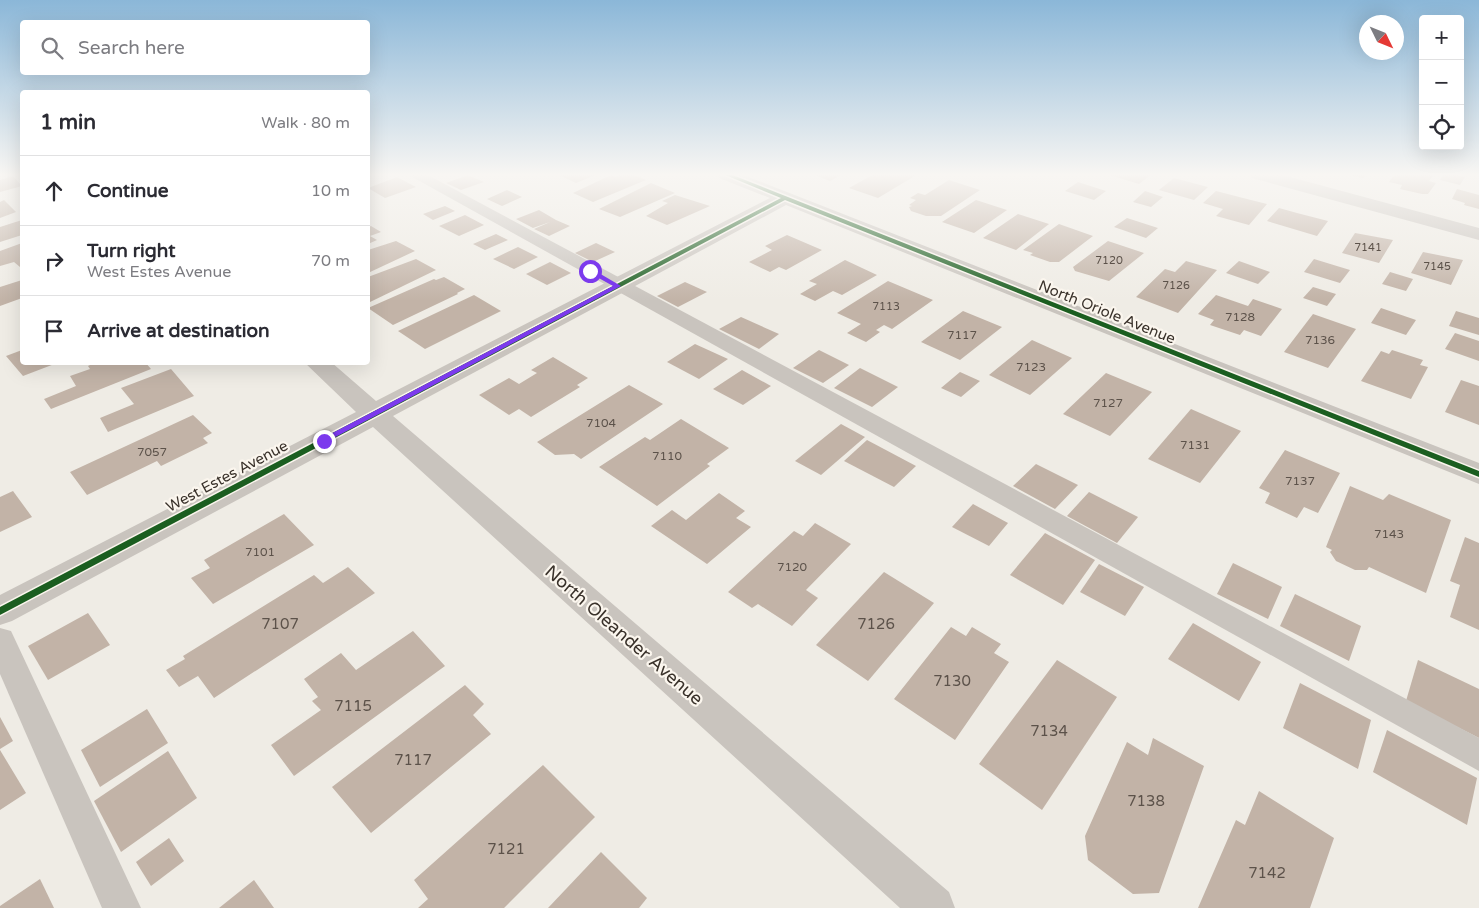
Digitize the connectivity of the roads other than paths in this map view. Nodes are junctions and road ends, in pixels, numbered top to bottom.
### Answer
1 (491, 216) edge
2 (750, 216) edge
3 (831, 216) edge
4 (1414, 216) edge
5 (1479, 234) edge
6 (618, 286) junction
7 (319, 365) edge
8 (375, 414) junction
9 (1479, 474) edge
10 (0, 611) edge
11 (0, 640) edge
12 (1479, 755) edge
13 (122, 908) edge
14 (933, 908) edge

1 - 6 lane
2 - 6 street, West Estes Avenue
3 - 9 street, North Oriole Avenue
4 - 5 street
6 - 8 street, West Estes Avenue
6 - 12 lane
7 - 8 street, North Oleander Avenue
8 - 10 street, West Estes Avenue
8 - 14 street, North Oleander Avenue
11 - 13 lane

